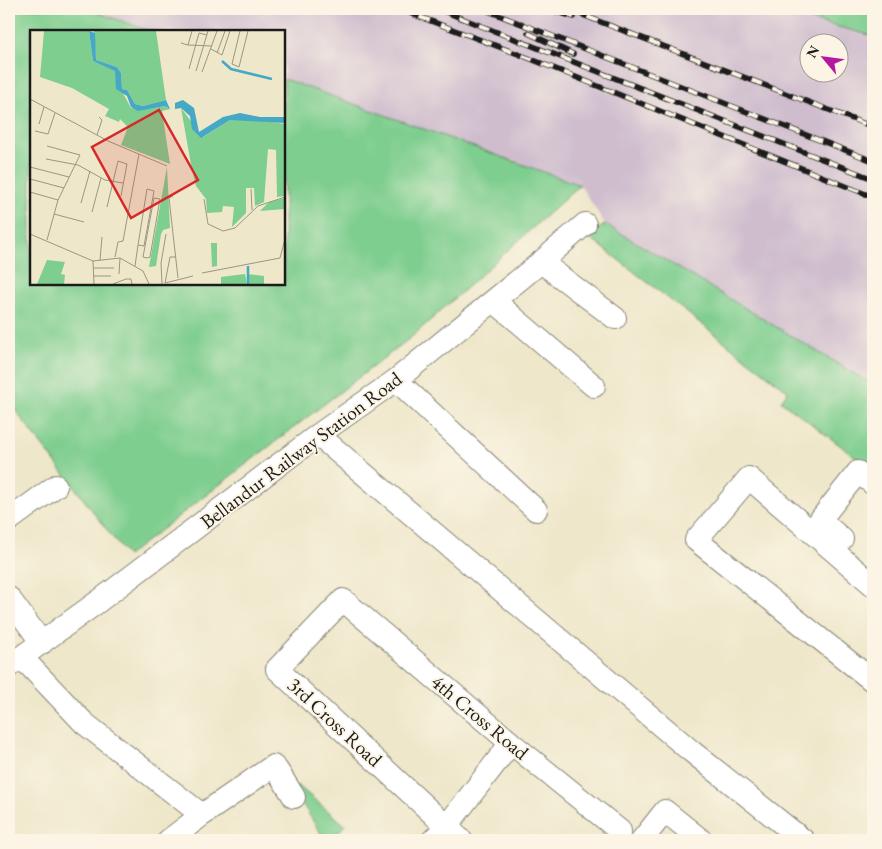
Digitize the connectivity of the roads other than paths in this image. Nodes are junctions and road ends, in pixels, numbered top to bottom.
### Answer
1 (585, 224) dead end
2 (541, 262) junction
3 (494, 301) junction
4 (615, 318) dead end
5 (396, 380) junction
6 (594, 386) dead end
7 (318, 435) junction
8 (873, 484) edge
9 (56, 486) dead end
10 (536, 510) dead end
11 (9, 520) edge
12 (873, 565) edge
13 (873, 585) edge
14 (9, 598) edge
15 (342, 600) joint
16 (42, 643) junction
17 (14, 662) edge
18 (873, 681) edge
19 (511, 743) junction
20 (294, 797) dead end
21 (202, 815) junction
22 (620, 831) dead end
23 (447, 836) edge
24 (169, 840) edge
25 (642, 840) edge
26 (701, 840) edge
27 (803, 840) edge

1 - 2 street, Bellandur Railway Station Road
2 - 3 street, Bellandur Railway Station Road
2 - 4 street
3 - 5 street, Bellandur Railway Station Road
3 - 6 street
5 - 7 street, Bellandur Railway Station Road
5 - 10 street
7 - 16 street, Bellandur Railway Station Road
7 - 27 street
8 - 12 street
9 - 11 street
13 - 18 street
14 - 16 street
15 - 19 street, 4th Cross Road
15 - 23 street, 3rd Cross Road
16 - 17 street, Bellandur Railway Station Road
17 - 21 street
19 - 22 street, 4th Cross Road
19 - 23 street
20 - 21 street
21 - 24 street
25 - 26 street

